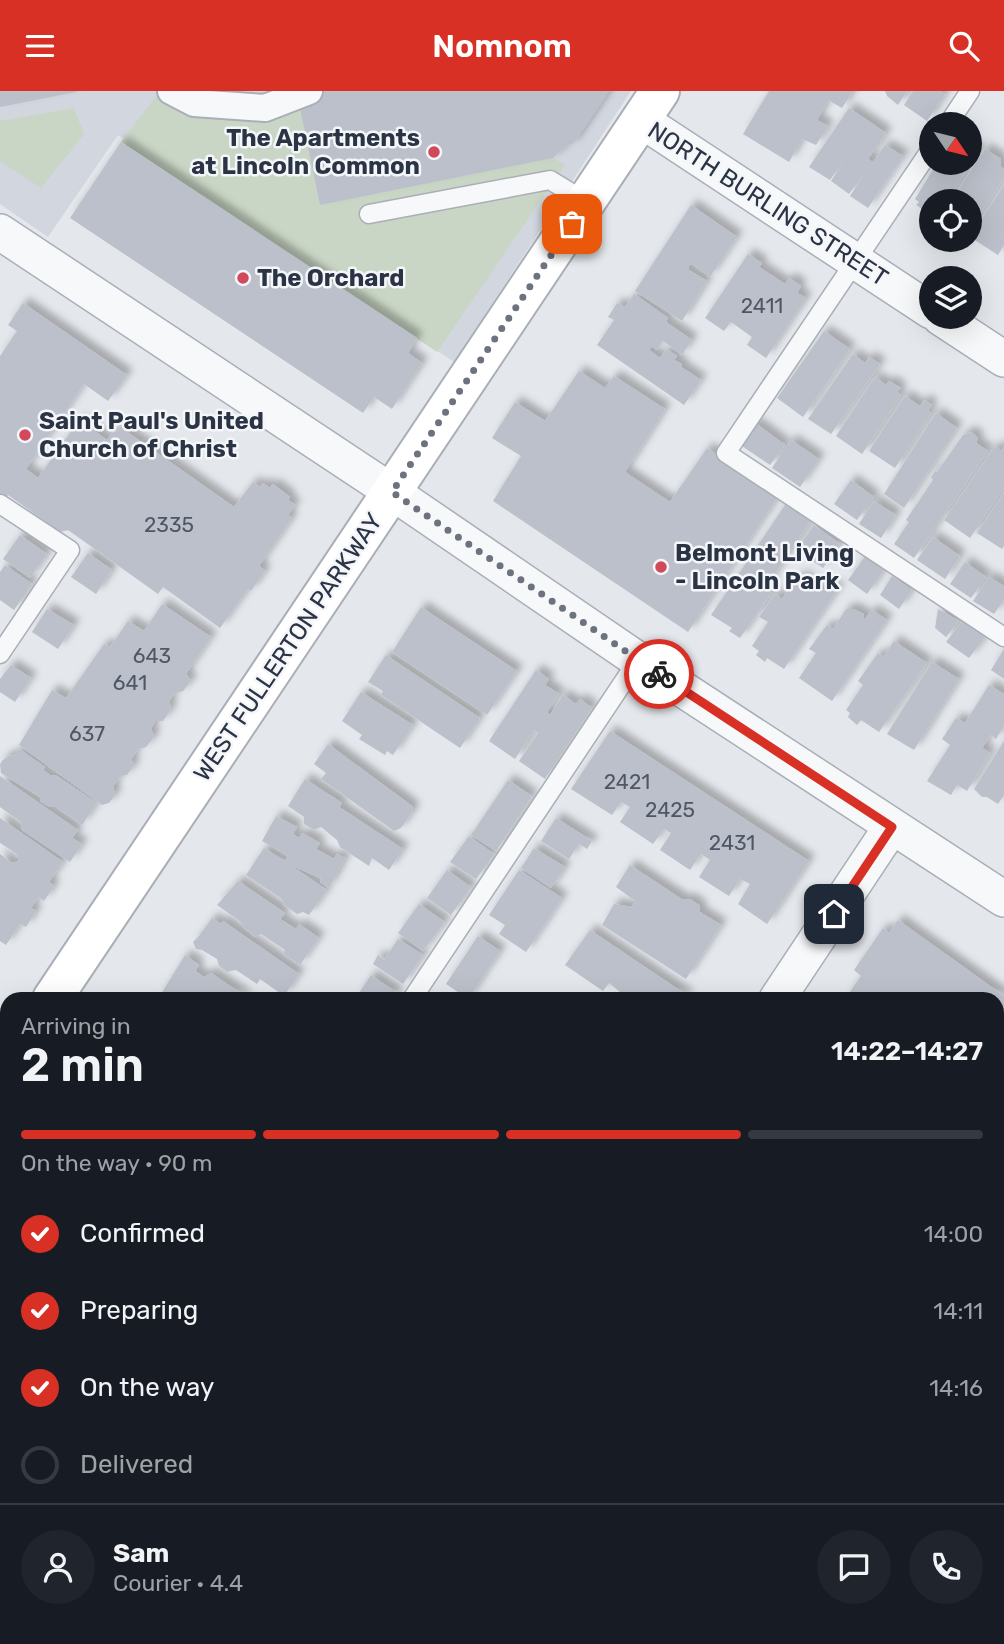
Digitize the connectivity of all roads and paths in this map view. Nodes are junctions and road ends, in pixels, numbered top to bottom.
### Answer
1 (172, 91) edge
2 (309, 91) edge
3 (970, 91) edge
4 (651, 105) edge
5 (955, 112) edge
6 (919, 167) edge
7 (586, 202) junction
8 (369, 213) dead end
9 (4, 245) edge
10 (855, 261) junction
11 (919, 303) edge
12 (958, 329) edge
13 (1004, 359) edge
14 (392, 492) junction
15 (0, 504) edge
16 (1004, 637) edge
17 (0, 654) edge
18 (638, 660) junction
19 (892, 827) junction
20 (1004, 899) edge
21 (57, 992) edge
22 (417, 992) edge
23 (782, 992) edge

1 - 2 street
3 - 5 lane
4 - 7 main road, WEST FULLERTON PARKWAY
4 - 10 street, NORTH BURLING STREET
6 - 10 lane
7 - 8 lane
7 - 14 main road, WEST FULLERTON PARKWAY
9 - 14 street
10 - 11 street, NORTH BURLING STREET
10 - 16 lane
12 - 13 street
14 - 18 street
14 - 21 main road, WEST FULLERTON PARKWAY
15 - 17 lane
18 - 19 street
18 - 22 lane
19 - 20 street
19 - 23 street

